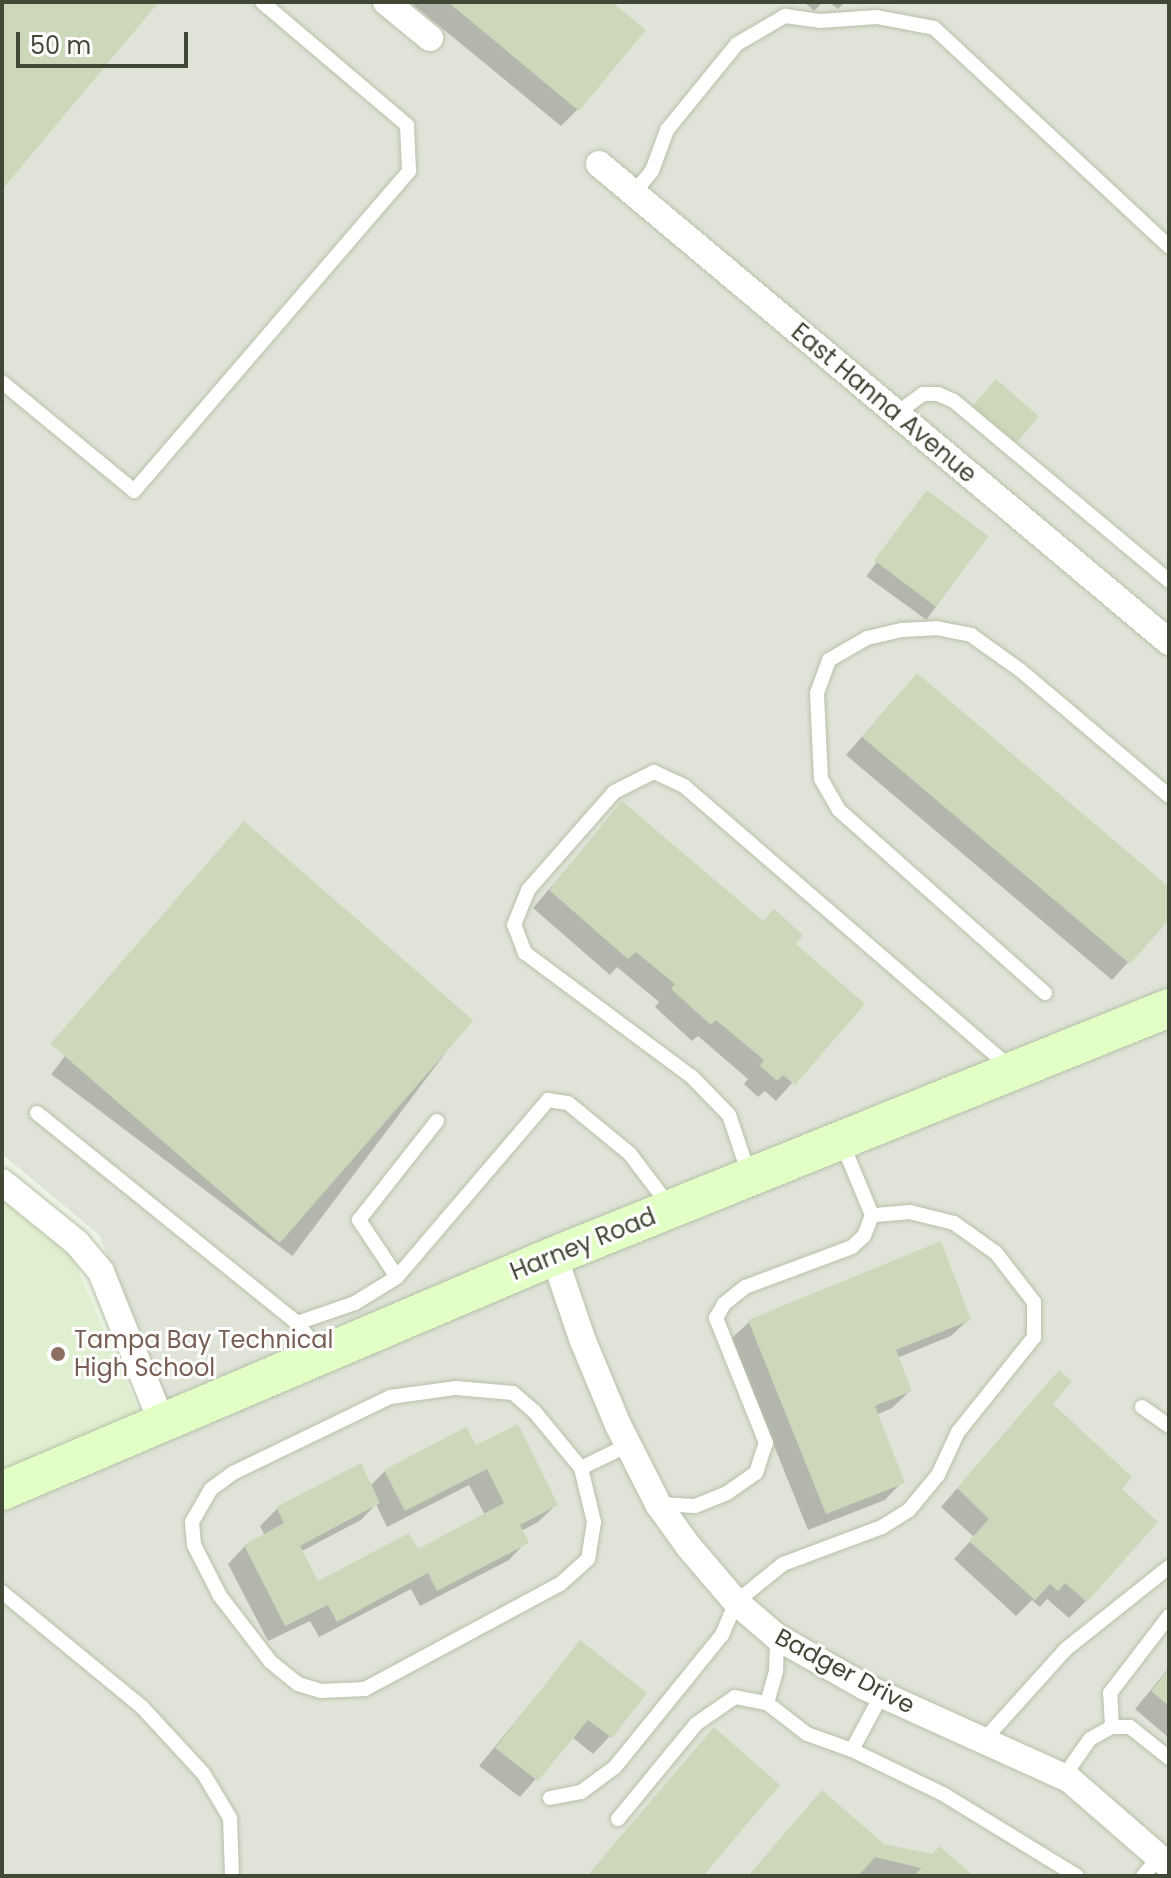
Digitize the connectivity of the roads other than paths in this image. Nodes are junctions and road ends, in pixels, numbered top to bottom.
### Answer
1 (262, 2) edge
2 (386, 2) edge
3 (430, 38) dead end
4 (599, 164) dead end
5 (634, 193) junction
6 (1169, 246) edge
7 (2, 382) edge
8 (897, 413) junction
9 (1169, 581) edge
10 (1169, 642) edge
11 (1169, 796) edge
12 (1045, 993) dead end
13 (1169, 1010) edge
14 (1014, 1070) junction
15 (37, 1113) dead end
16 (437, 1121) dead end
17 (841, 1140) junction
18 (750, 1177) junction
19 (2, 1182) edge
20 (671, 1208) junction
21 (872, 1215) junction
22 (554, 1256) junction
23 (397, 1277) junction
24 (297, 1323) junction
25 (322, 1354) junction
26 (1142, 1407) dead end
27 (162, 1423) junction
28 (1169, 1426) edge
29 (628, 1445) junction
30 (581, 1468) junction
31 (4, 1484) edge
32 (658, 1504) junction
33 (1169, 1567) edge
34 (2, 1592) edge
35 (736, 1602) junction
36 (1169, 1616) edge
37 (777, 1637) junction
38 (882, 1694) junction
39 (767, 1703) junction
40 (1112, 1727) junction
41 (984, 1740) junction
42 (852, 1750) junction
43 (1169, 1758) edge
44 (1064, 1776) junction
45 (550, 1798) dead end
46 (618, 1819) dead end
47 (1157, 1866) edge
48 (232, 1876) edge
49 (1077, 1876) edge

1 - 7 lane
2 - 3 street
4 - 5 street, East Hanna Avenue
5 - 6 lane
5 - 8 street, East Hanna Avenue
8 - 9 lane
8 - 10 street, East Hanna Avenue
11 - 12 lane
13 - 14 street, Harney Road
14 - 17 street, Harney Road
14 - 18 lane
15 - 24 lane
16 - 23 lane
17 - 18 street, Harney Road
17 - 21 lane
18 - 20 street, Harney Road
19 - 27 street
20 - 22 street, Harney Road
20 - 23 lane
21 - 32 lane
21 - 35 lane
22 - 25 street, Harney Road
22 - 29 street, Badger Drive
23 - 24 lane
24 - 25 lane
25 - 27 street, Harney Road
26 - 28 lane
27 - 31 street, Harney Road
29 - 30 lane
29 - 32 street, Badger Drive
30 - 30 lane
32 - 35 street, Badger Drive
33 - 41 lane
34 - 48 lane
35 - 37 street, Badger Drive
35 - 45 lane
36 - 40 lane
37 - 38 street, Badger Drive
37 - 39 lane
38 - 41 street, Badger Drive
38 - 42 lane
39 - 42 lane
39 - 46 lane
40 - 43 lane
40 - 44 lane
41 - 44 street, Badger Drive
42 - 49 lane
44 - 47 street, Badger Drive

